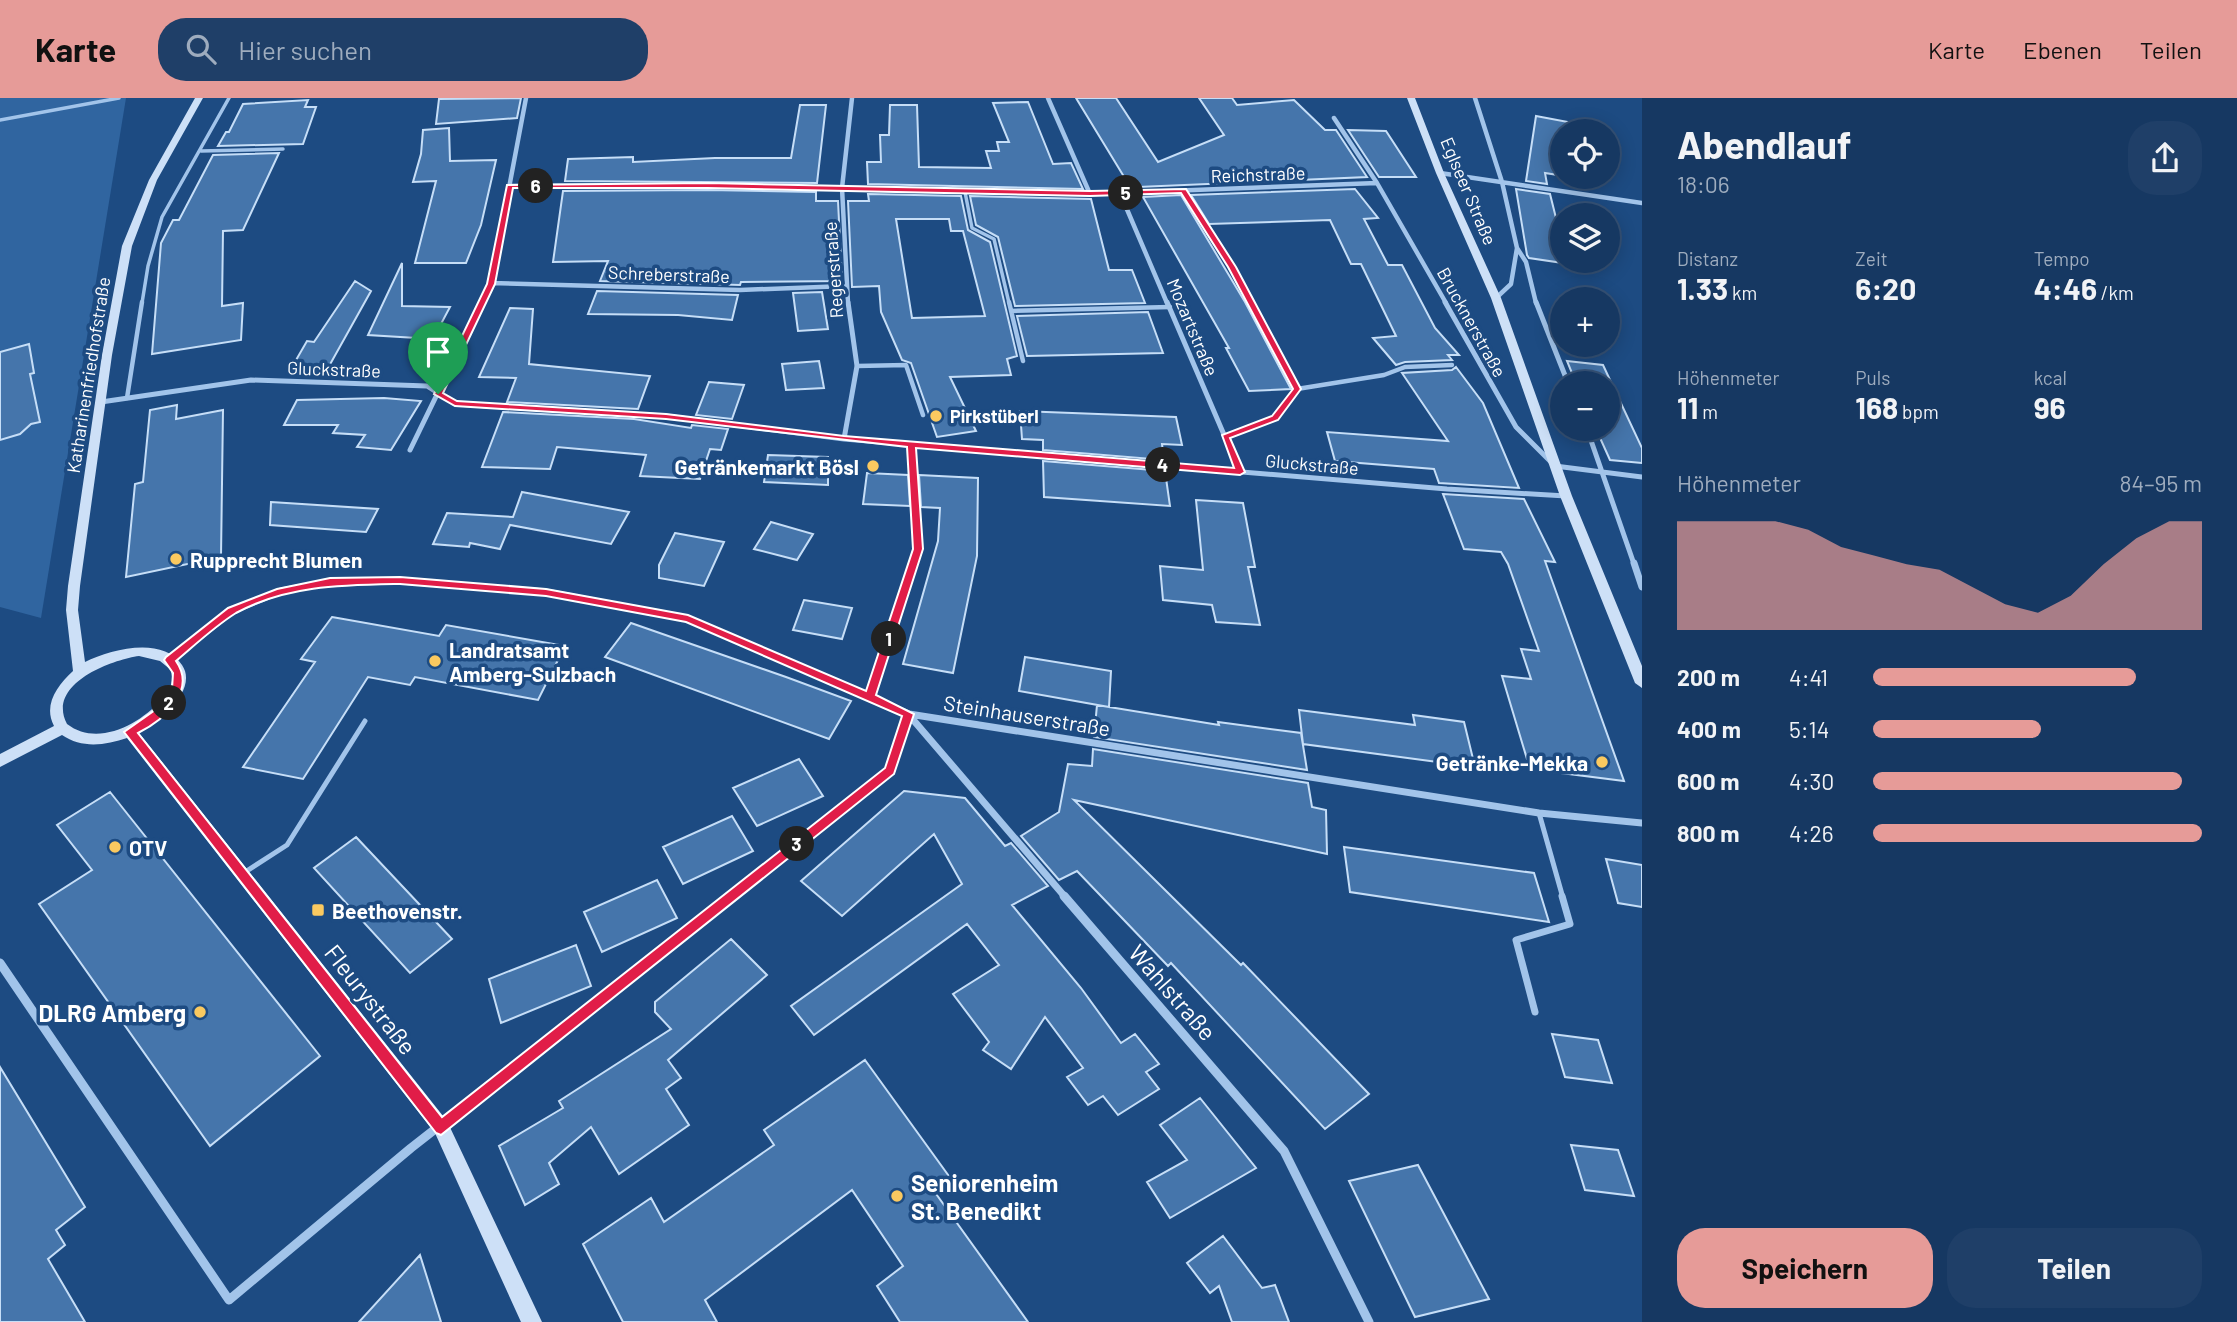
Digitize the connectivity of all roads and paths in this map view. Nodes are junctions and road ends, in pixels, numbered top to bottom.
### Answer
1 (119, 98) edge
2 (199, 98) edge
3 (229, 98) edge
4 (526, 98) edge
5 (852, 98) edge
6 (1048, 98) edge
7 (1411, 98) edge
8 (1475, 98) edge
9 (1335, 118) dead end
10 (0, 120) edge
11 (284, 149) dead end
12 (201, 151) junction
13 (1440, 173) junction
14 (1502, 182) junction
15 (1377, 183) junction
16 (510, 186) junction
17 (842, 188) junction
18 (1184, 191) junction
19 (965, 192) junction
20 (1120, 193) junction
21 (1090, 194) junction
22 (1642, 203) edge
23 (1517, 248) junction
24 (491, 284) junction
25 (846, 286) junction
26 (1496, 298) junction
27 (1170, 307) junction
28 (1011, 311) junction
29 (1023, 361) dead end
30 (1452, 365) dead end
31 (857, 366) junction
32 (1563, 371) edge
33 (1297, 389) junction
34 (438, 394) junction
35 (127, 398) junction
36 (101, 402) junction
37 (923, 415) dead end
38 (1225, 437) junction
39 (844, 439) junction
40 (1591, 441) edge
41 (912, 444) junction
42 (410, 450) dead end
43 (1555, 466) junction
44 (1240, 472) junction
45 (1603, 472) junction
46 (1642, 477) edge
47 (1566, 496) junction
48 (1642, 587) edge
49 (170, 660) junction
50 (80, 673) junction
51 (1642, 683) edge
52 (870, 697) junction
53 (909, 714) junction
54 (365, 721) dead end
55 (62, 729) junction
56 (130, 732) junction
57 (0, 761) edge
58 (1539, 813) junction
59 (1642, 823) edge
60 (241, 875) junction
61 (0, 964) edge
62 (1535, 1013) dead end
63 (441, 1127) junction
64 (532, 1322) edge
65 (1368, 1322) edge

1 - 10 lane
2 - 36 street, Katharinenfriedhofstraße
3 - 12 lane
4 - 16 street
5 - 17 street, Regerstraße
6 - 21 street
7 - 13 street, Eglseer Straße
8 - 14 street, Eglseer Straße
9 - 15 street, Brucknerstraße
11 - 12 lane
12 - 35 lane
13 - 14 street
13 - 26 street, Eglseer Straße
14 - 22 street
14 - 23 street, Eglseer Straße
15 - 18 street, Reichstraße
15 - 43 street, Brucknerstraße
16 - 17 street, Reichstraße
16 - 24 street
17 - 19 street, Reichstraße
17 - 25 street, Regerstraße
18 - 20 street, Reichstraße
18 - 33 lane
19 - 21 street, Reichstraße
19 - 28 lane
20 - 21 street, Reichstraße
20 - 27 street, Mozartstraße
23 - 26 street, Eglseer Straße
23 - 32 street, Eglseer Straße
24 - 25 street, Schreberstraße
24 - 34 street
25 - 31 street, Regerstraße
26 - 43 street, Eglseer Straße
27 - 28 lane
27 - 38 street, Mozartstraße
28 - 29 lane
30 - 33 lane
31 - 37 lane
31 - 39 street, Regerstraße
33 - 38 lane
34 - 35 street, Gluckstraße
34 - 39 street, Gluckstraße
34 - 42 street
35 - 36 street, Gluckstraße
36 - 50 street, Katharinenfriedhofstraße
38 - 44 street, Mozartstraße
39 - 41 street, Gluckstraße
40 - 45 street
41 - 44 street, Gluckstraße
41 - 52 street
43 - 45 street
43 - 47 street, Eglseer Straße
44 - 47 street, Gluckstraße
45 - 46 street
45 - 48 street
47 - 51 street, Eglseer Straße
49 - 50 street
49 - 52 street
49 - 56 street
50 - 55 street
52 - 53 street
53 - 58 street, Steinhauserstraße
53 - 63 street
53 - 65 street, Wahlstraße
54 - 60 lane
55 - 56 street
55 - 57 street
56 - 60 street, Fleurystraße
58 - 59 street, Steinhauserstraße
58 - 62 lane
60 - 63 street, Fleurystraße
61 - 63 street
63 - 64 street, Fleurystraße

